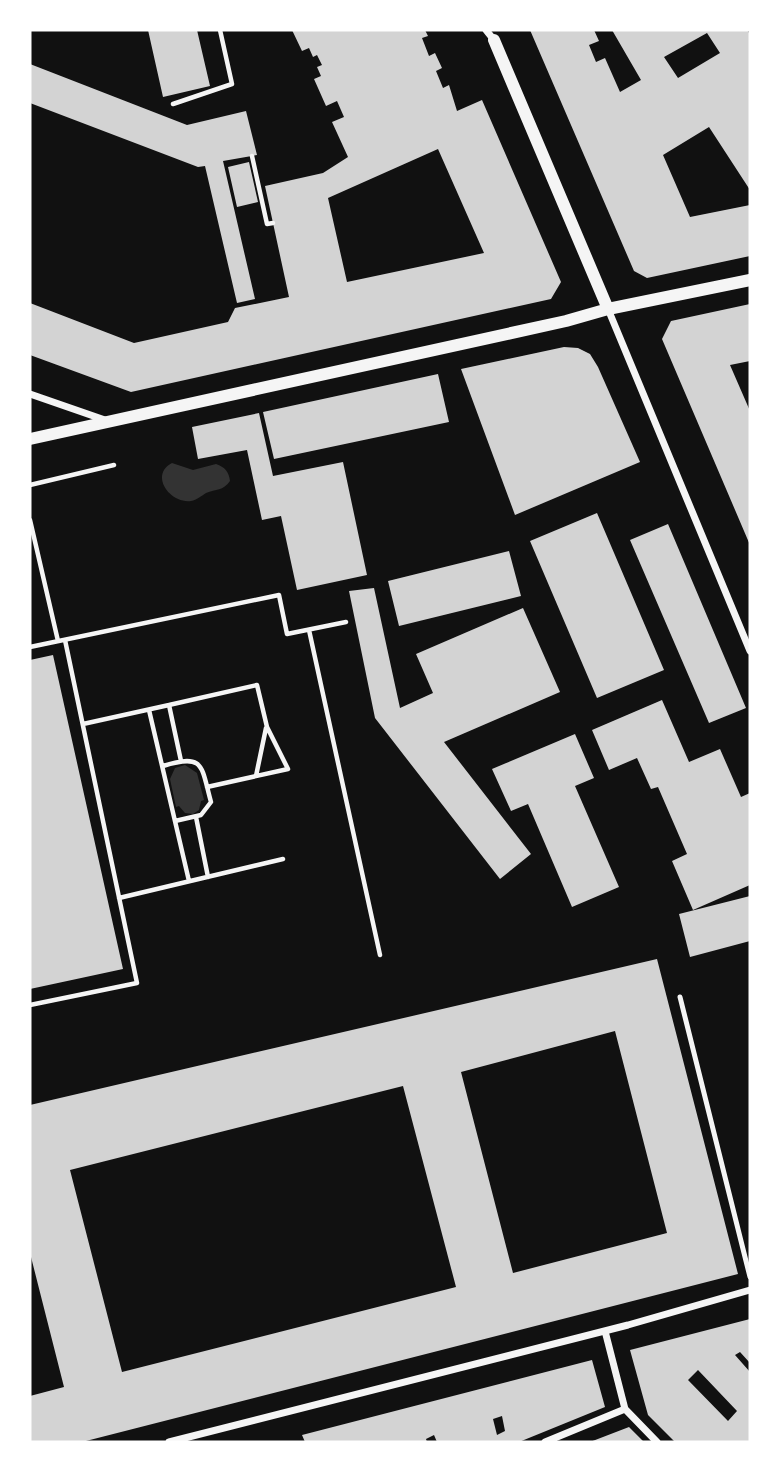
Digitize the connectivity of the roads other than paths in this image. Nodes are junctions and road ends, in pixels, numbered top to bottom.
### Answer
1 (491, 33) edge
2 (750, 280) edge
3 (608, 309) junction
4 (30, 394) edge
5 (109, 421) junction
6 (30, 439) edge
7 (750, 650) edge
8 (680, 997) dead end
9 (750, 1277) edge
10 (750, 1290) edge
11 (605, 1331) junction
12 (625, 1409) junction
13 (169, 1442) edge
14 (545, 1442) edge
15 (657, 1442) edge

1 - 3 street
2 - 3 street
3 - 5 street
3 - 7 street
4 - 5 street
5 - 6 street
8 - 9 lane
10 - 11 street
11 - 12 street
11 - 13 street
12 - 14 street
12 - 15 street

